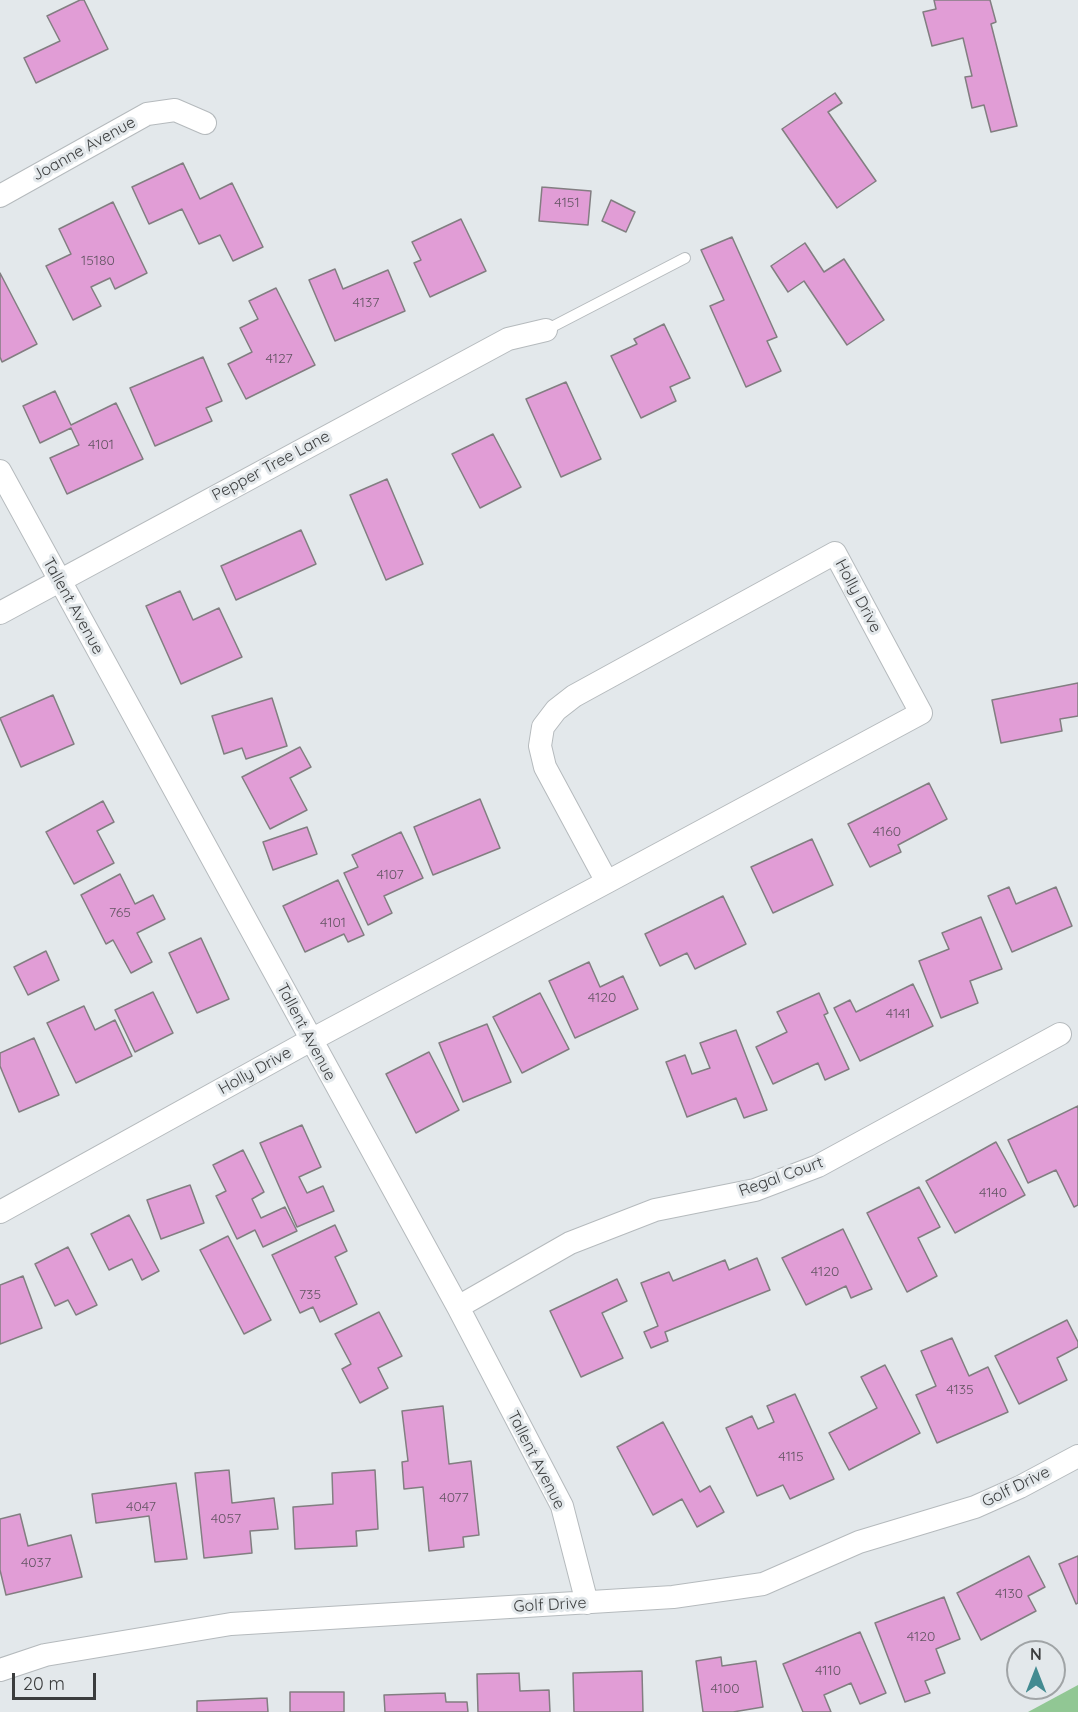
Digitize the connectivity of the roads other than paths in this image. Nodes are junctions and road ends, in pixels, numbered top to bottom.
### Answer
1 (205, 123) dead end
2 (0, 196) edge
3 (685, 258) dead end
4 (546, 330) joint
5 (0, 471) edge
6 (59, 580) junction
7 (0, 613) edge
8 (607, 882) junction
9 (1060, 1034) dead end
10 (311, 1040) junction
11 (0, 1212) edge
12 (458, 1306) junction
13 (1078, 1456) edge
14 (587, 1603) junction
15 (0, 1670) edge

1 - 2 street, Joanne Avenue
3 - 4 lane
4 - 6 street, Pepper Tree Lane
5 - 6 street, Tallent Avenue
6 - 7 street, Pepper Tree Lane
6 - 10 street, Tallent Avenue
8 - 8 street, Holly Drive
8 - 10 street, Holly Drive
9 - 12 street, Regal Court
10 - 11 street, Holly Drive
10 - 12 street, Tallent Avenue
12 - 14 street, Tallent Avenue
13 - 14 street, Golf Drive
14 - 15 street, Golf Drive

